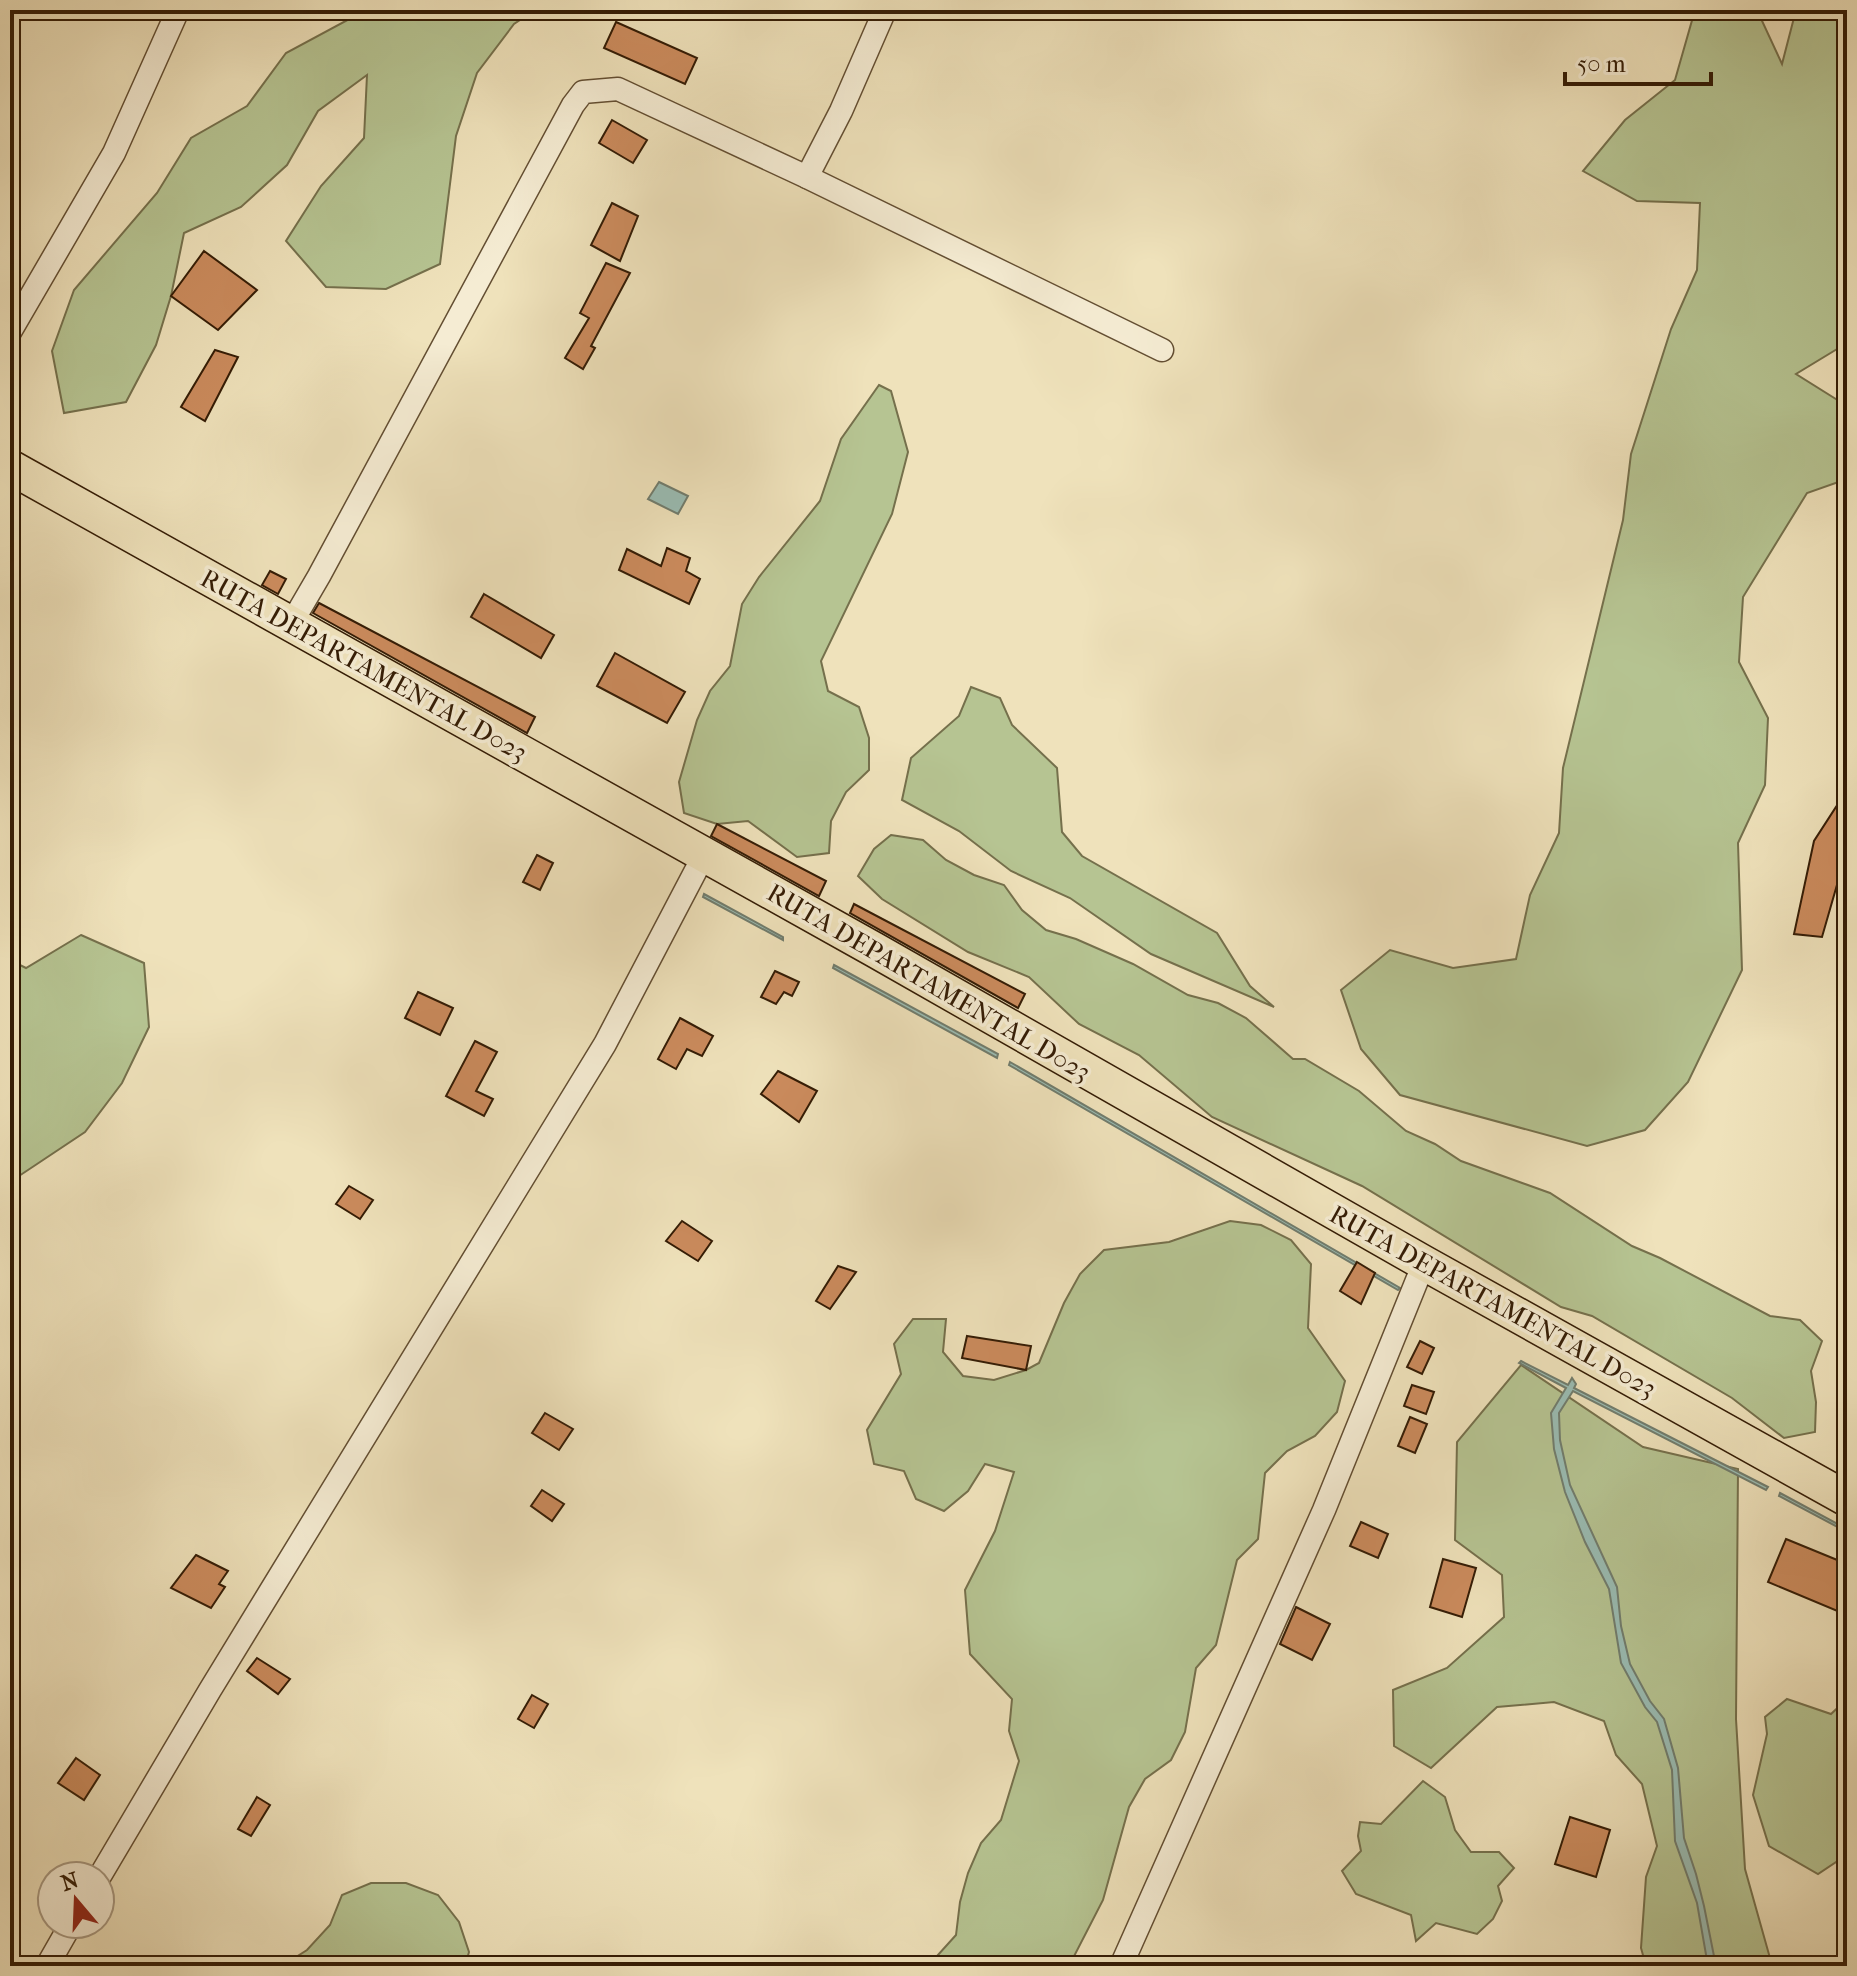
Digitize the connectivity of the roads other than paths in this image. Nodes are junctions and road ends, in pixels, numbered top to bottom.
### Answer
1 (178, 10) edge
2 (885, 10) edge
3 (807, 177) junction
4 (10, 332) edge
5 (1162, 350) dead end
6 (10, 467) edge
7 (291, 624) junction
8 (704, 855) junction
9 (1424, 1263) junction
10 (1847, 1499) edge
11 (109, 1860) edge
12 (62, 1940) edge
13 (47, 1966) edge
14 (1121, 1966) edge

1 - 4 street
2 - 3 street
3 - 5 street
3 - 7 street
6 - 7 main road, RUTA DEPARTAMENTAL D023
7 - 8 main road, RUTA DEPARTAMENTAL D023
8 - 9 main road, RUTA DEPARTAMENTAL D023
8 - 11 street
9 - 10 main road, RUTA DEPARTAMENTAL D023
9 - 14 street
12 - 13 street

